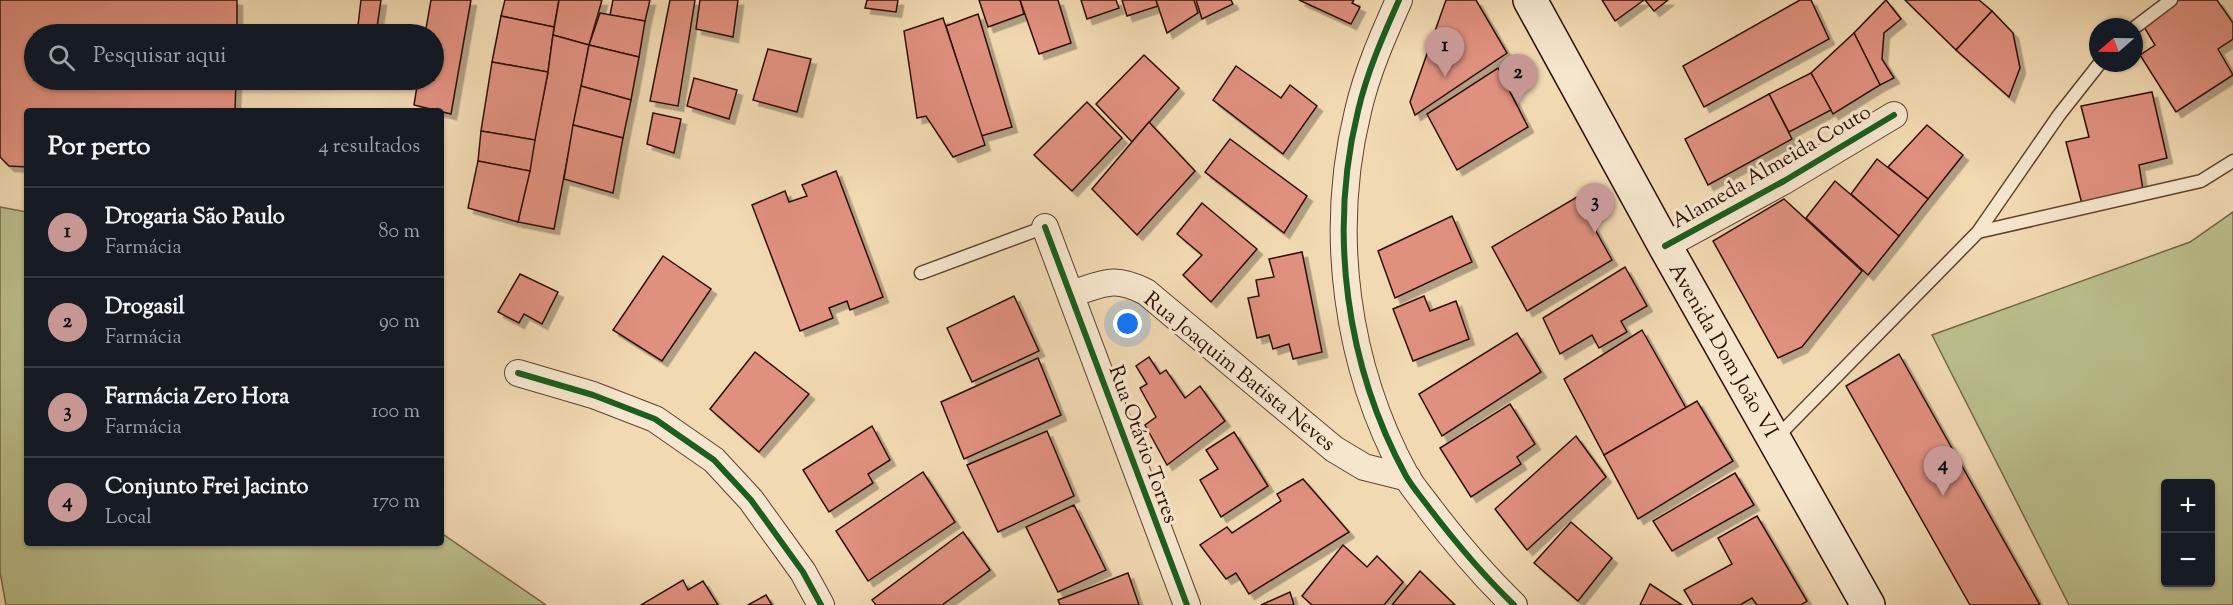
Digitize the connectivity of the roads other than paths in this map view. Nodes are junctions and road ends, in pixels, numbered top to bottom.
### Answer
1 (1399, 0) edge
2 (1530, 0) edge
3 (2171, 0) edge
4 (2143, 21) edge
5 (2093, 72) edge
6 (1894, 115) dead end
7 (2233, 161) edge
8 (1046, 227) joint
9 (1978, 232) junction
10 (1665, 246) junction
11 (921, 273) dead end
12 (1071, 294) junction
13 (518, 373) dead end
14 (1774, 440) junction
15 (1408, 478) junction
16 (822, 605) edge
17 (1187, 605) edge
18 (1514, 605) edge
19 (1868, 605) edge

1 - 15 street
2 - 10 main road, Avenida Dom João VI
3 - 4 lane
5 - 9 lane
6 - 10 street, Alameda Almeida Couto
7 - 9 lane
8 - 11 lane
8 - 12 street, Rua Otávio Torres
9 - 14 lane
10 - 14 main road, Avenida Dom João VI
12 - 15 street, Rua Joaquim Batista Neves
12 - 17 street, Rua Otávio Torres
13 - 16 street
14 - 19 main road, Avenida Dom João VI
15 - 18 street

